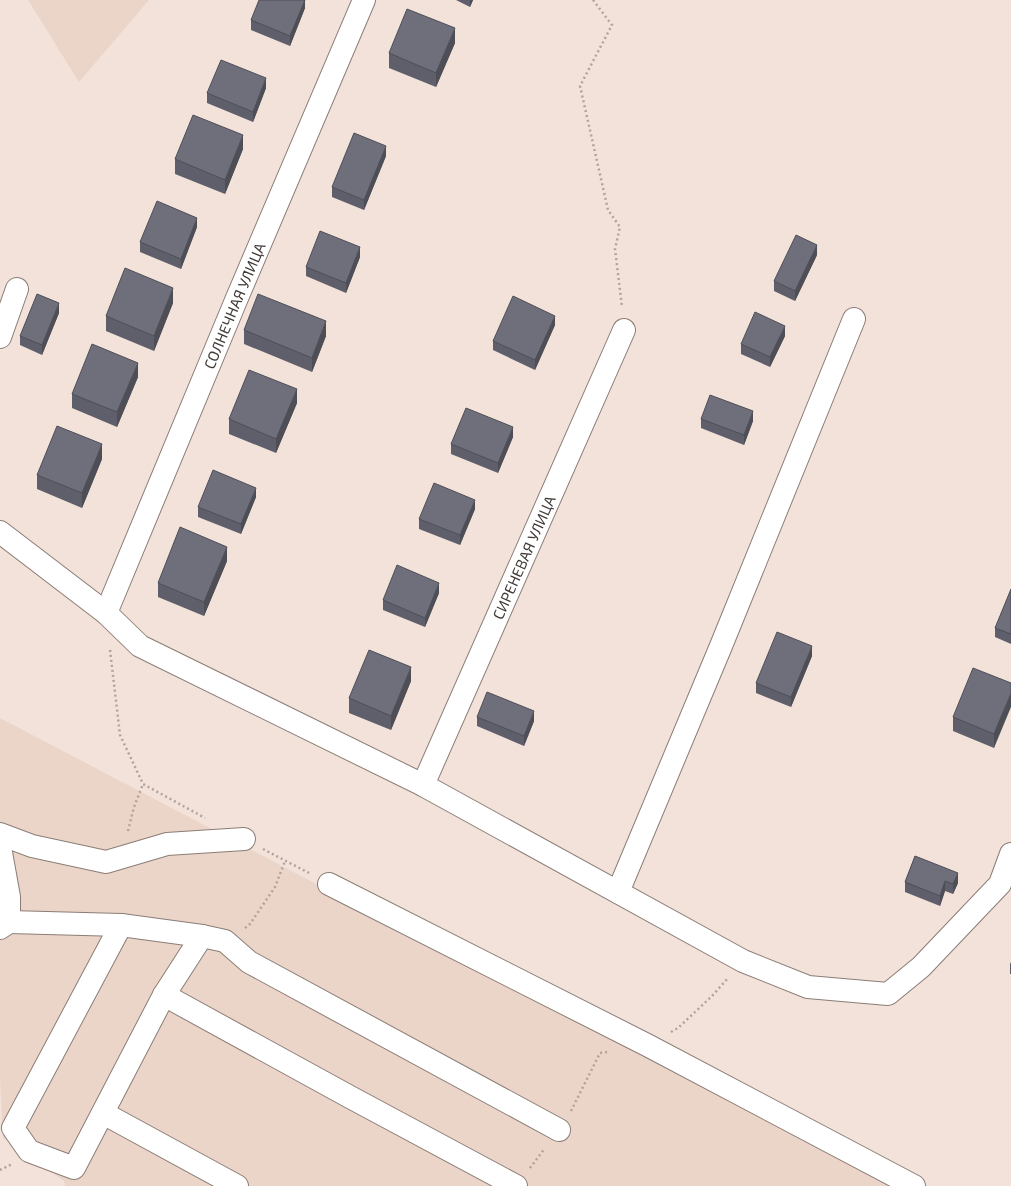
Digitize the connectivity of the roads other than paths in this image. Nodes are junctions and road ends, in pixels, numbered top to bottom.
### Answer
1 (364, 0) edge
2 (17, 289) dead end
3 (854, 319) dead end
4 (624, 330) road end
5 (0, 337) edge
6 (0, 532) edge
7 (106, 613) junction
8 (424, 785) junction
9 (0, 834) edge
10 (244, 839) road end
11 (0, 847) edge
12 (1011, 854) edge
13 (329, 884) road end
14 (618, 892) junction
15 (4, 925) edge
16 (121, 925) junction
17 (202, 936) junction
18 (164, 995) junction
19 (103, 1113) junction
20 (559, 1130) road end
21 (522, 1180) edge
22 (237, 1186) edge
23 (914, 1186) edge

1 - 7 street, СОЛНЕЧНАЯ УЛИЦА
2 - 5 street
3 - 14 street
4 - 8 street, СИРЕНЕВАЯ УЛИЦА
6 - 7 street
7 - 8 street
8 - 14 street
9 - 10 street
11 - 15 street
12 - 14 street
13 - 23 street
15 - 16 street
16 - 17 street
16 - 19 street
17 - 18 street
17 - 20 street
18 - 19 street
18 - 21 street
19 - 22 street

